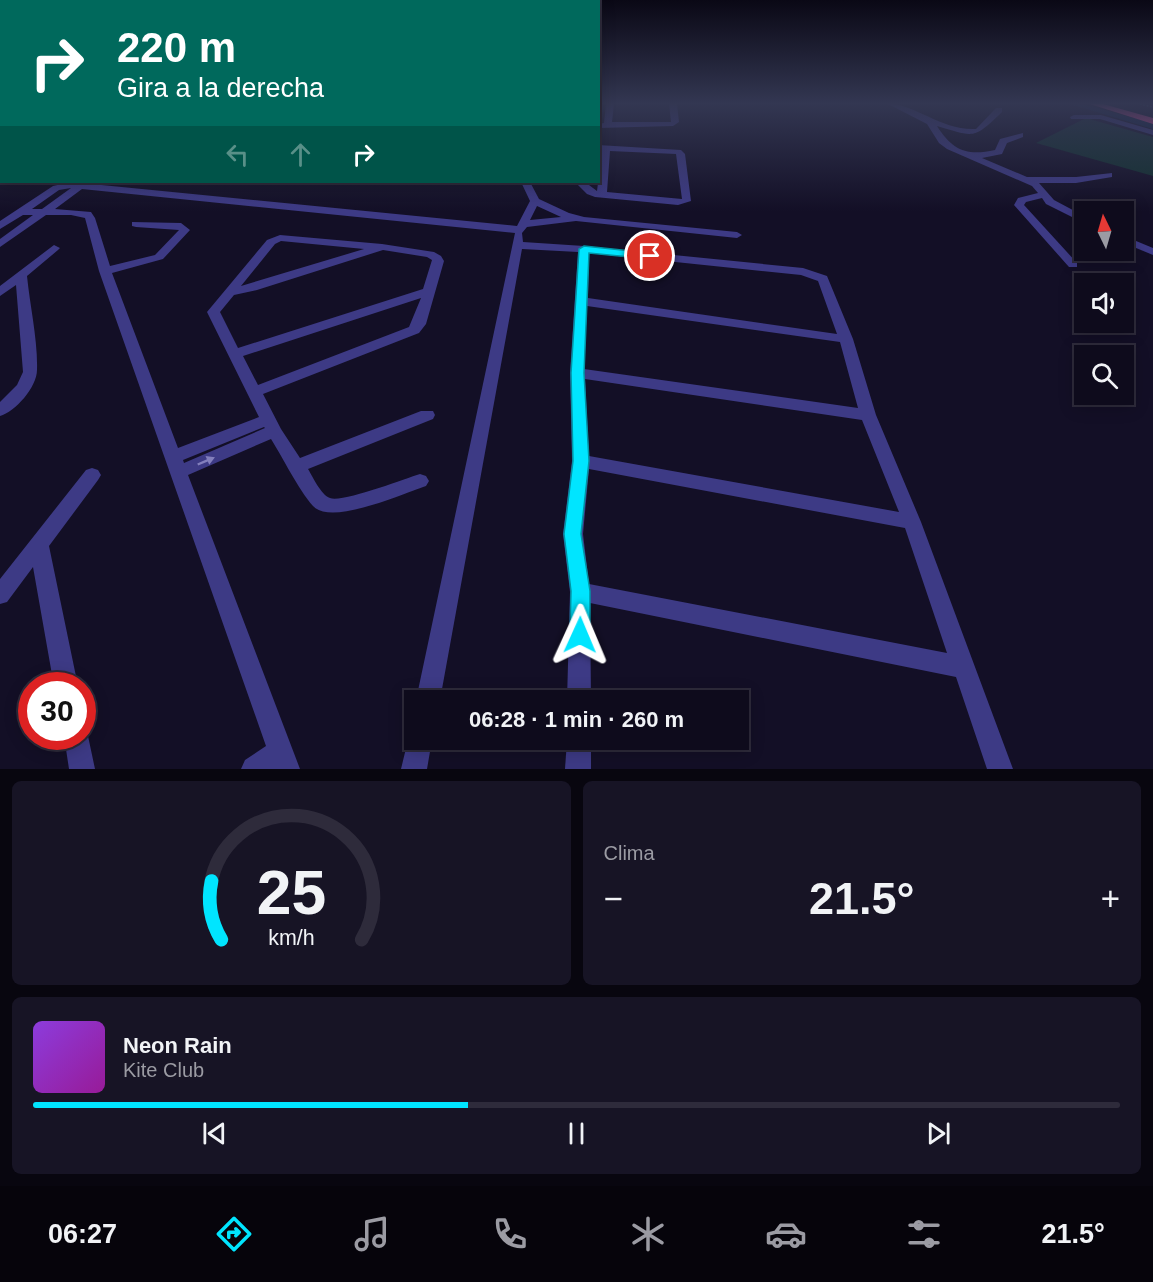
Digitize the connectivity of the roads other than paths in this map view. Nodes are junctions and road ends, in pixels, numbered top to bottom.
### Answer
1 (942, 140) edge
2 (1006, 140) edge
3 (602, 149) edge
4 (974, 157) junction
5 (1109, 175) dead end
6 (1027, 180) junction
7 (526, 183) edge
8 (581, 183) edge
9 (81, 185) junction
10 (602, 195) junction
11 (1044, 195) junction
12 (535, 201) junction
13 (21, 212) junction
14 (46, 212) junction
15 (1074, 215) edge
16 (584, 220) junction
17 (136, 224) dead end
18 (0, 226) edge
19 (520, 233) junction
20 (737, 235) dead end
21 (1134, 243) edge
22 (0, 244) edge
23 (382, 247) junction
24 (54, 248) dead end
25 (584, 249) junction
26 (1153, 252) edge
27 (1073, 266) dead end
28 (104, 267) junction
29 (21, 274) junction
30 (429, 291) junction
31 (0, 292) edge
32 (228, 292) junction
33 (580, 301) junction
34 (846, 339) junction
35 (234, 354) junction
36 (577, 373) junction
37 (253, 392) junction
38 (0, 411) edge
39 (427, 415) dead end
40 (868, 415) junction
41 (271, 425) junction
42 (581, 461) junction
43 (176, 464) junction
44 (297, 466) junction
45 (92, 475) dead end
46 (420, 481) dead end
47 (912, 522) junction
48 (39, 544) junction
49 (580, 591) junction
50 (0, 595) edge
51 (962, 667) junction
52 (63, 672) edge
53 (430, 690) edge
54 (579, 690) edge
55 (79, 750) edge
56 (418, 750) edge
57 (579, 750) edge
58 (283, 760) edge
59 (82, 769) edge
60 (254, 769) edge
61 (414, 769) edge
62 (578, 769) edge
63 (1000, 769) edge

1 - 4 street
2 - 4 street
3 - 10 street
3 - 10 street
4 - 6 street
5 - 6 street
6 - 11 street
7 - 12 street
8 - 10 street
9 - 13 street
9 - 14 street
9 - 19 street
11 - 15 street
11 - 27 street
12 - 16 street
12 - 19 street
13 - 14 street
13 - 18 street
14 - 22 street
14 - 28 street
16 - 19 street
16 - 20 street
17 - 28 street
19 - 25 street
19 - 53 street
21 - 26 street
23 - 30 street
23 - 32 street
23 - 32 street
24 - 29 street
25 - 33 street
25 - 34 street
28 - 43 street
29 - 31 street
29 - 38 street
30 - 35 street
30 - 37 street
32 - 35 street
33 - 34 street
33 - 36 street
34 - 40 street
35 - 37 street
36 - 40 street
36 - 42 street
37 - 41 street
39 - 44 street
40 - 47 street
41 - 43 street
41 - 44 street
42 - 47 street
42 - 49 street
43 - 58 street
44 - 46 street
45 - 48 street
47 - 51 street
48 - 50 street
48 - 52 street
49 - 51 street
49 - 54 street
51 - 63 street
55 - 59 street
56 - 61 street
57 - 62 street
58 - 60 street

